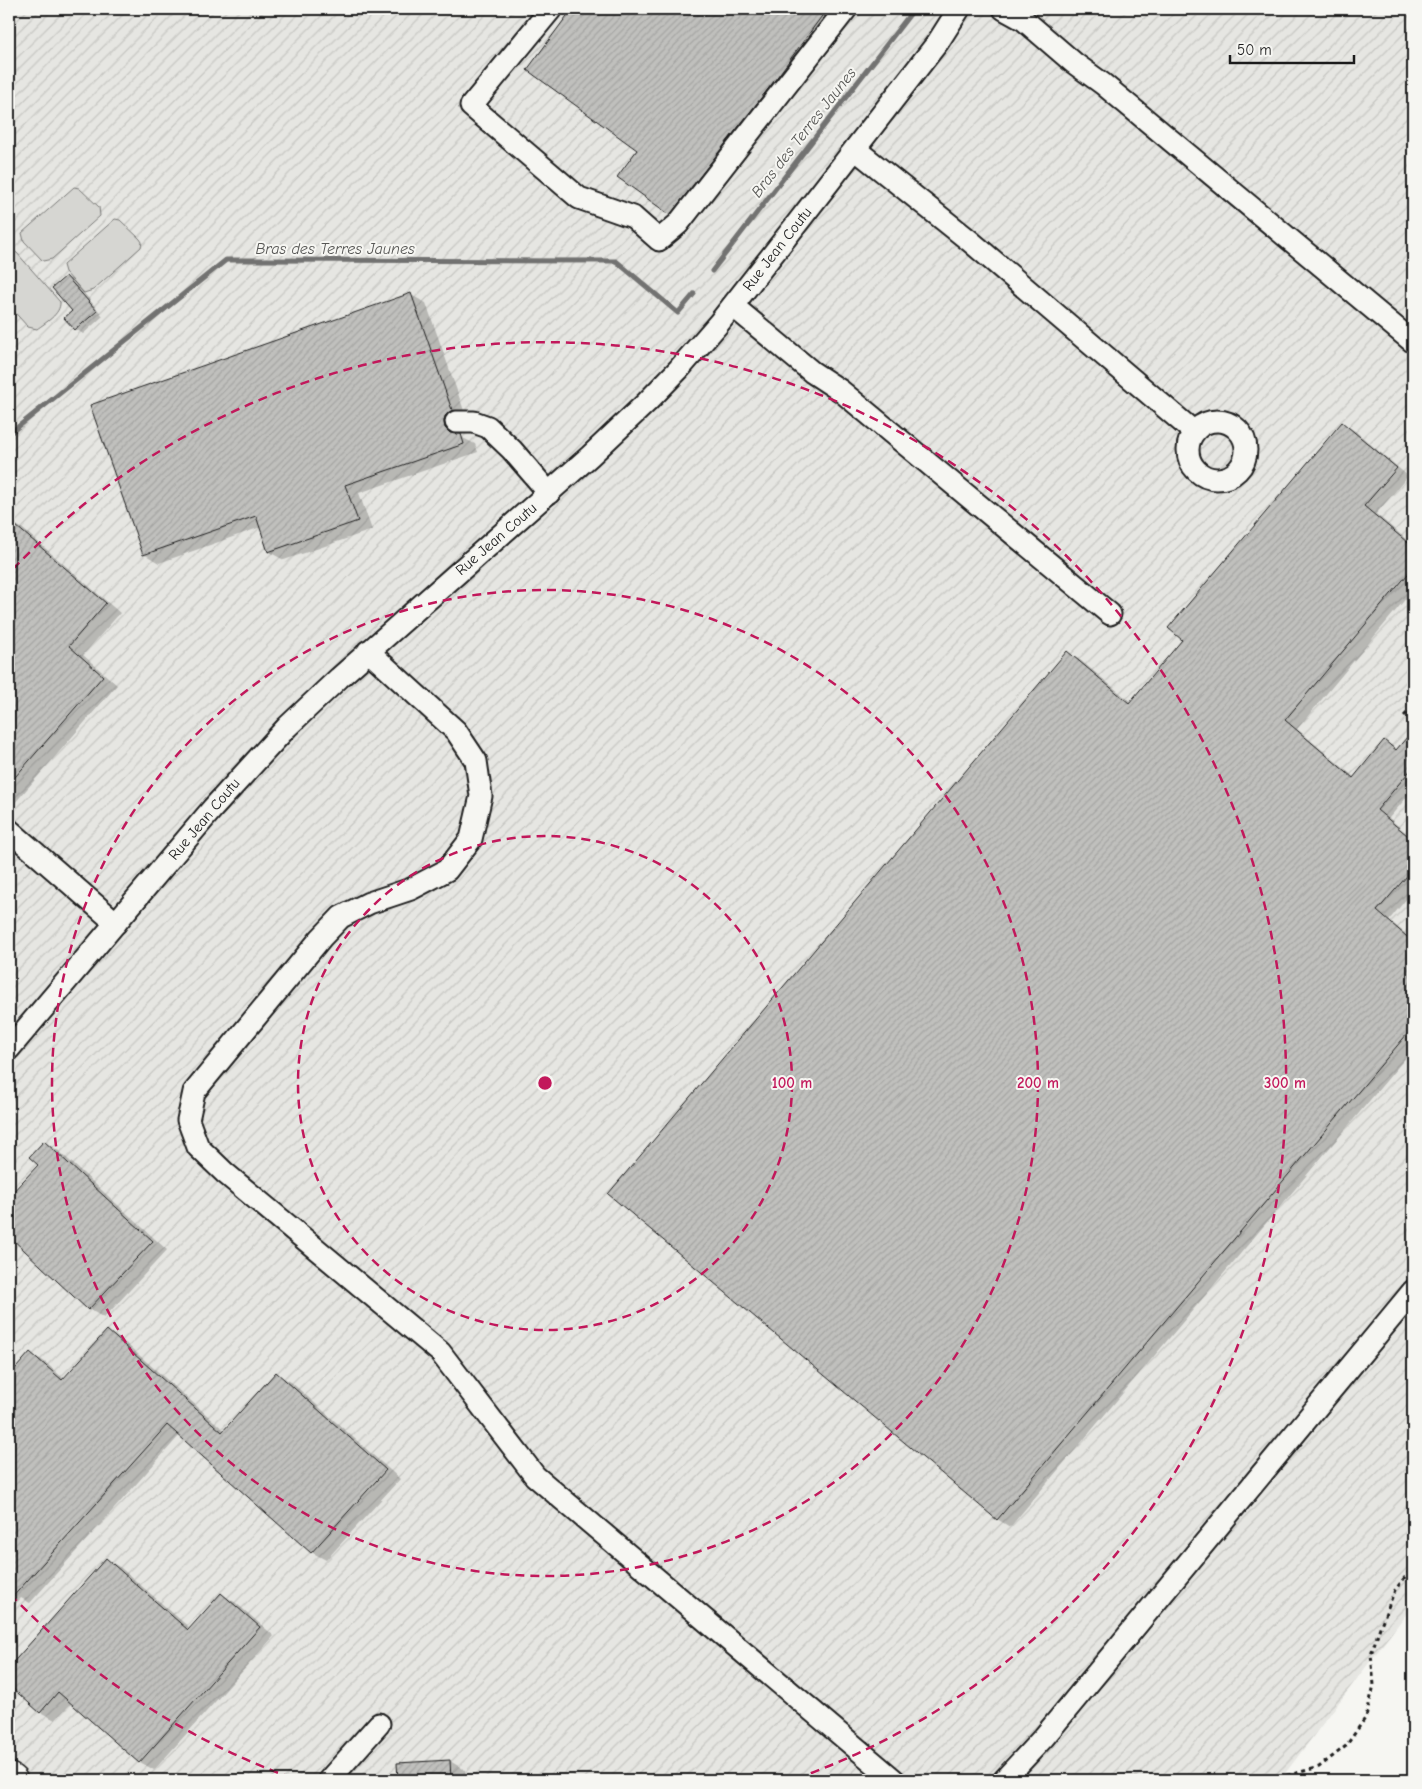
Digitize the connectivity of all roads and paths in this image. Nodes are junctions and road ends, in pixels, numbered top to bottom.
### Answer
1 (551, 9) edge
2 (846, 9) edge
3 (959, 9) edge
4 (1004, 9) edge
5 (855, 149) junction
6 (733, 306) junction
7 (1413, 342) edge
8 (456, 422) dead end
9 (1194, 432) dead end
10 (549, 493) junction
11 (1110, 614) dead end
12 (368, 651) junction
13 (1413, 707) edge
14 (1404, 716) dead end
15 (9, 830) edge
16 (116, 923) junction
17 (9, 1049) edge
18 (1413, 1291) edge
19 (1413, 1568) edge
20 (379, 1724) dead end
21 (9, 1776) edge
22 (13, 1780) edge
23 (329, 1780) edge
24 (894, 1780) edge
25 (1004, 1780) edge
26 (1255, 1780) edge

1 - 2 street
3 - 5 street, Rue Jean Coutu
4 - 7 street
5 - 6 street, Rue Jean Coutu
5 - 9 street
6 - 10 street, Rue Jean Coutu
6 - 11 street
8 - 10 street
10 - 12 street, Rue Jean Coutu
12 - 16 street, Rue Jean Coutu
12 - 24 street
13 - 14 path
15 - 16 street
16 - 17 street, Rue Jean Coutu
18 - 25 street
19 - 26 path
20 - 23 street
21 - 22 main road

